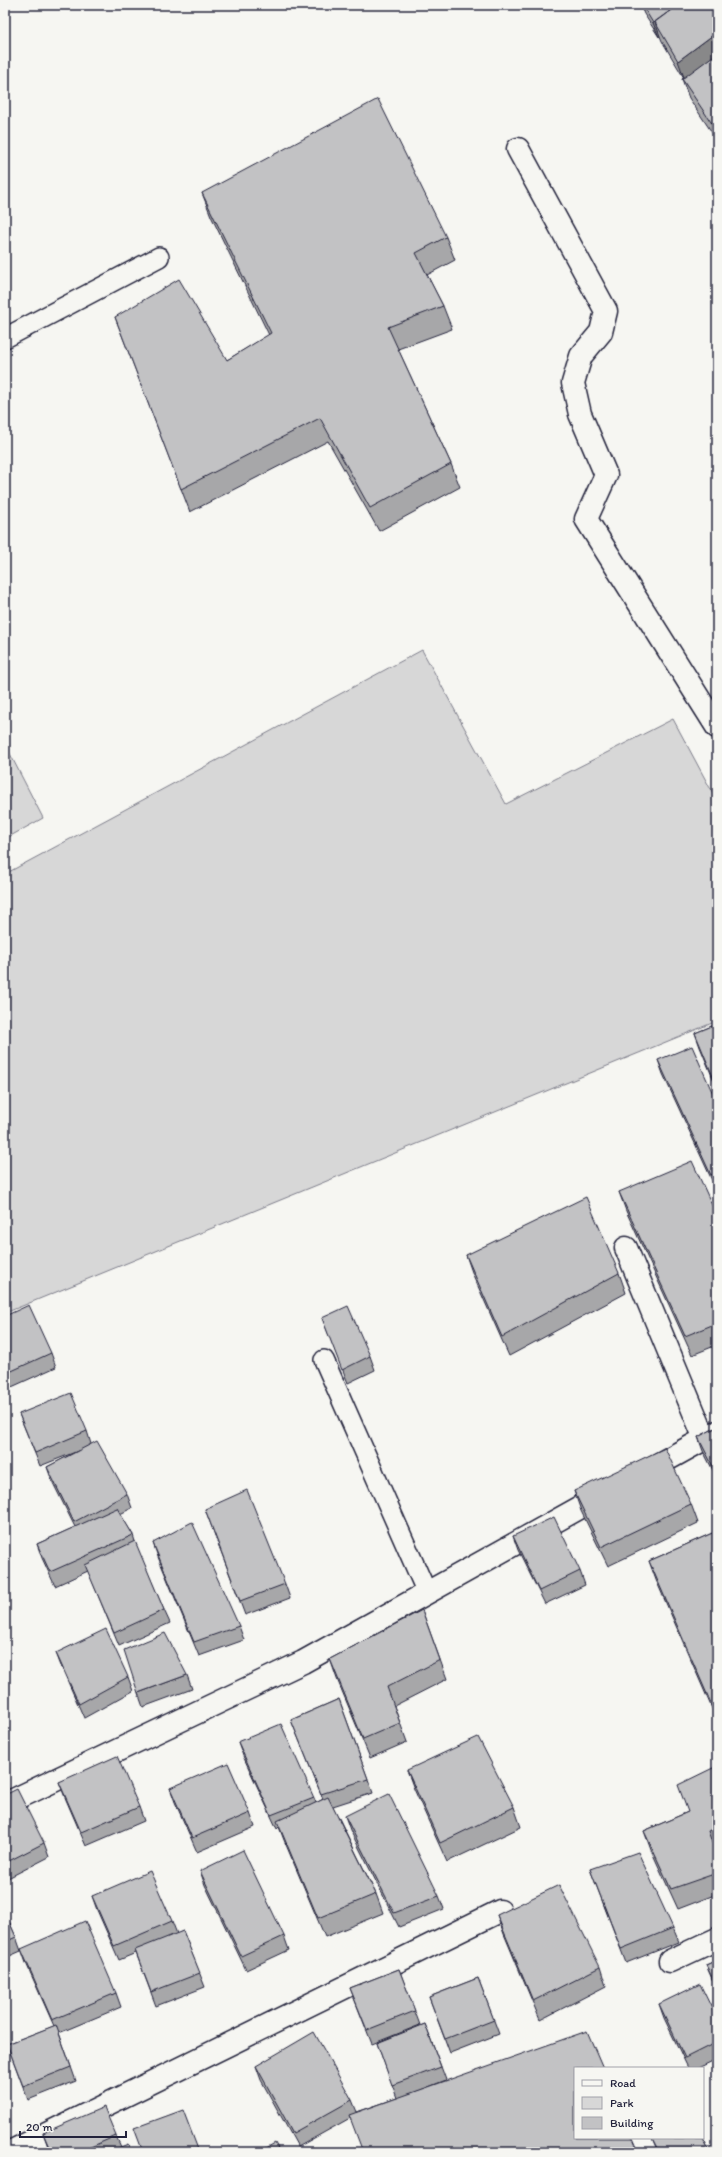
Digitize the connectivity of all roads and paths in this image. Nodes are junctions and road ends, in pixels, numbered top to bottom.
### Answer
1 (518, 149) dead end
2 (159, 257) dead end
3 (5, 338) edge
4 (717, 727) edge
5 (626, 1248) dead end
6 (324, 1360) dead end
7 (711, 1435) edge
8 (427, 1593) junction
9 (5, 1804) edge
10 (500, 1911) dead end
11 (717, 1939) edge
12 (670, 1961) dead end
13 (10, 2147) edge

1 - 4 street
2 - 3 lane
5 - 7 street
6 - 8 lane
7 - 8 street
8 - 9 street
10 - 13 street
11 - 12 street

